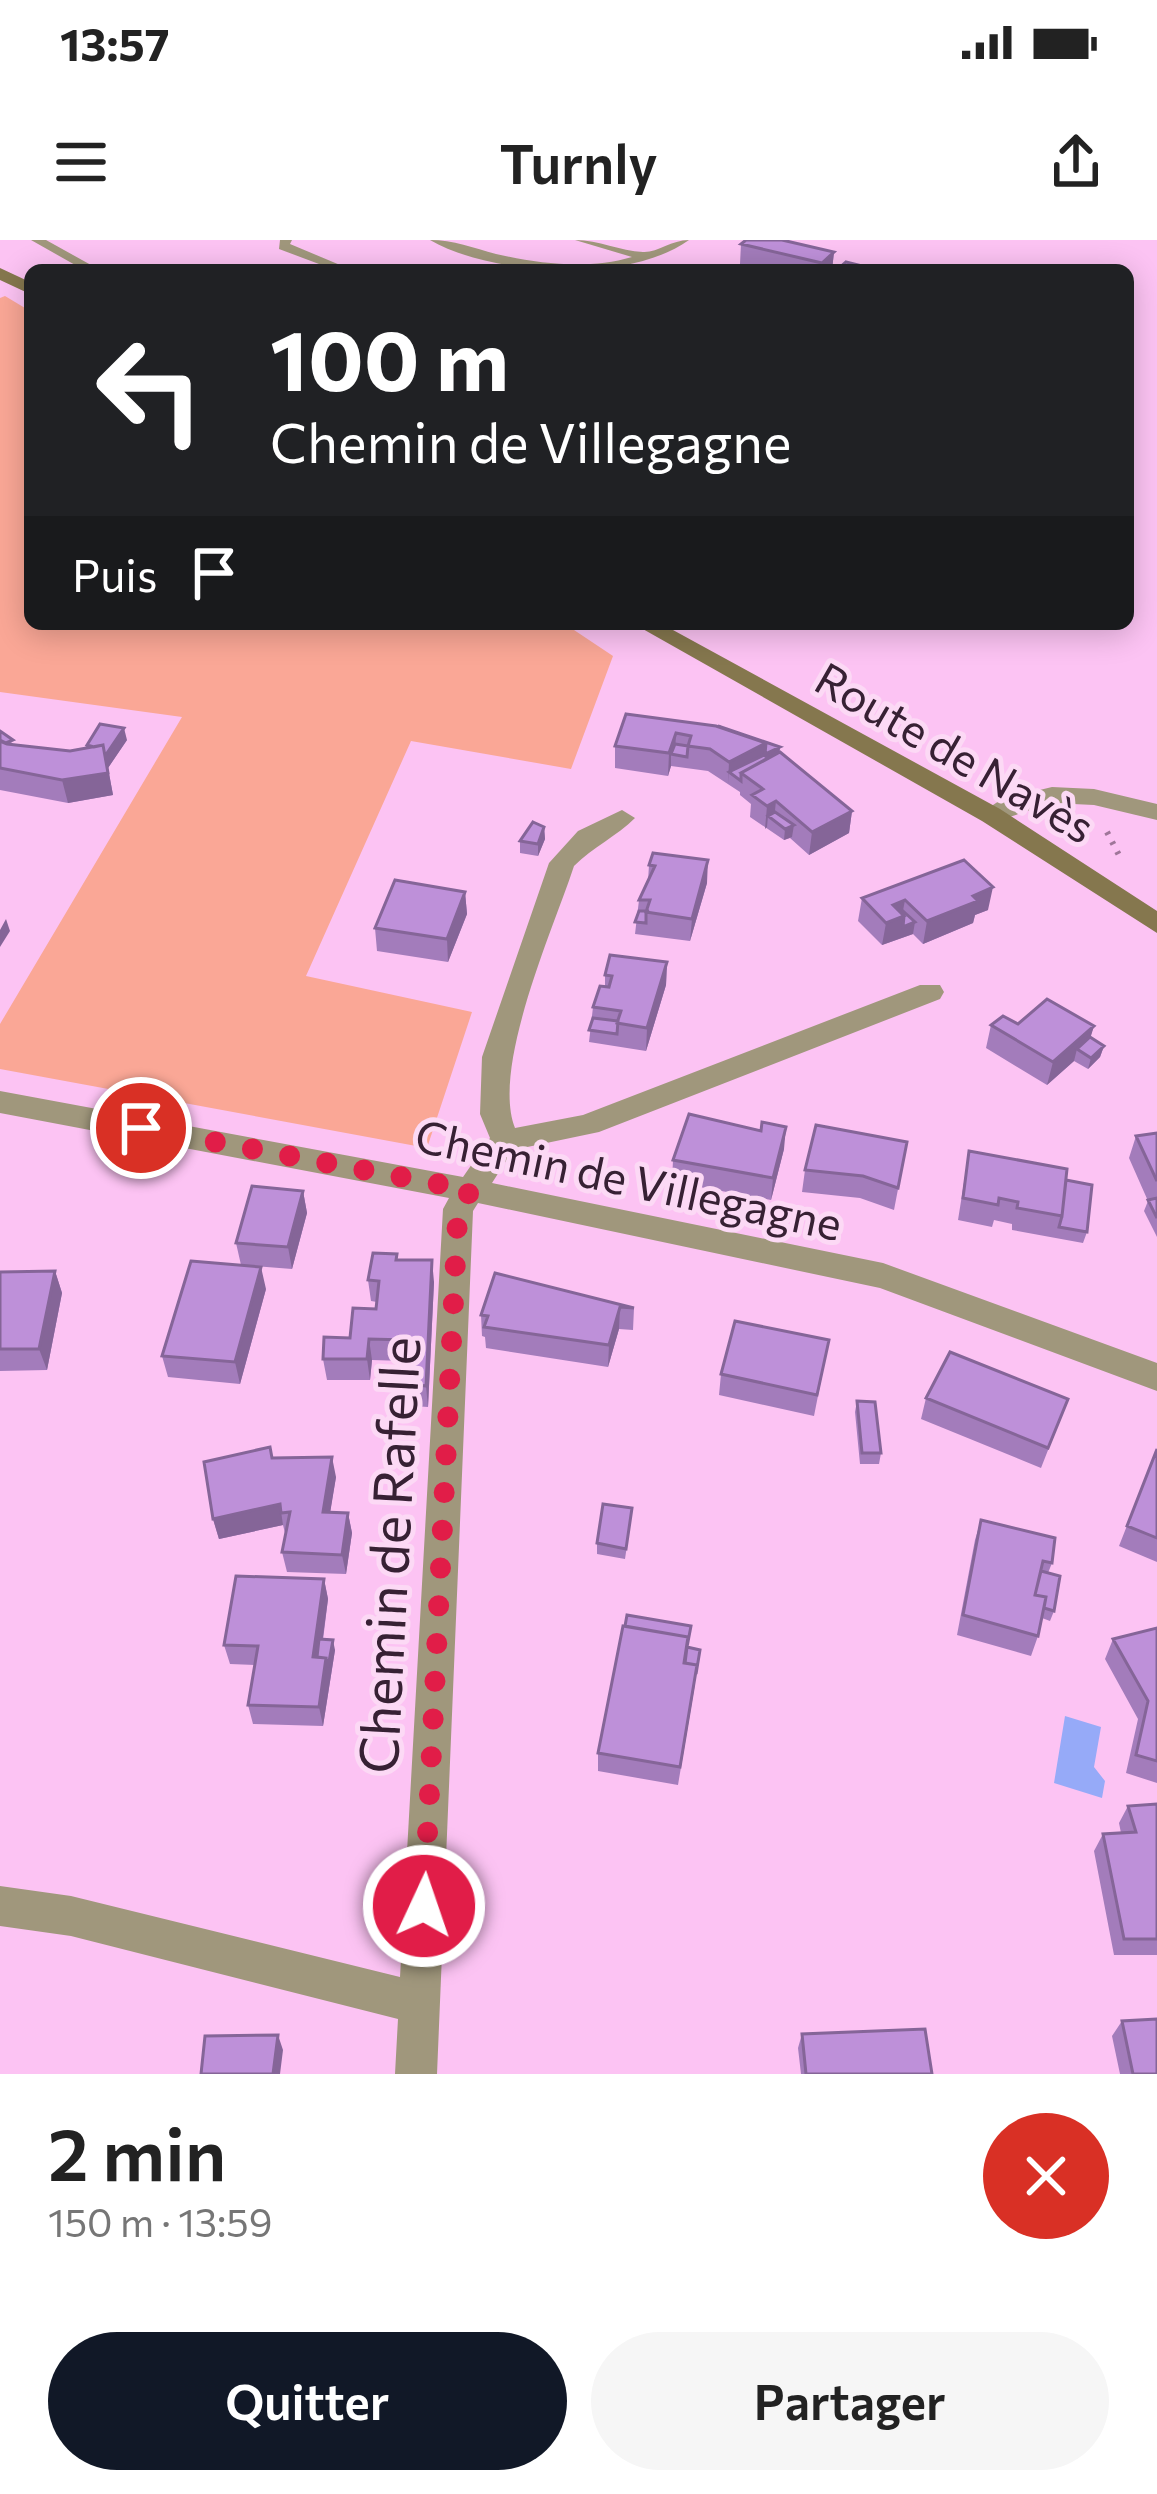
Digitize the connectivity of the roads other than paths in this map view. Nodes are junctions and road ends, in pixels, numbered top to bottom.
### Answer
1 (37, 240) edge
2 (286, 240) edge
3 (436, 240) edge
4 (581, 240) edge
5 (683, 240) edge
6 (642, 256) junction
7 (83, 264) edge
8 (330, 264) edge
9 (525, 264) edge
10 (604, 264) edge
11 (666, 630) edge
12 (1157, 812) edge
13 (991, 815) junction
14 (622, 818) dead end
15 (1157, 924) edge
16 (929, 992) dead end
17 (0, 1102) edge
18 (505, 1138) junction
19 (471, 1190) junction
20 (1157, 1377) edge
21 (0, 1906) edge
22 (419, 1998) junction
23 (416, 2074) edge

1 - 7 lane
2 - 8 lane
3 - 9 lane
4 - 6 lane
5 - 6 lane
6 - 10 lane
11 - 13 main road, Route de Navès
12 - 13 street
13 - 15 main road, Route de Navès
14 - 18 street
16 - 18 street
17 - 19 street, Chemin de Villegagne
18 - 19 street, Chemin de Rafelle
19 - 20 street, Chemin de Villegagne
19 - 22 street, Chemin de Rafelle
21 - 22 street
22 - 23 street, Chemin de Rafelle

